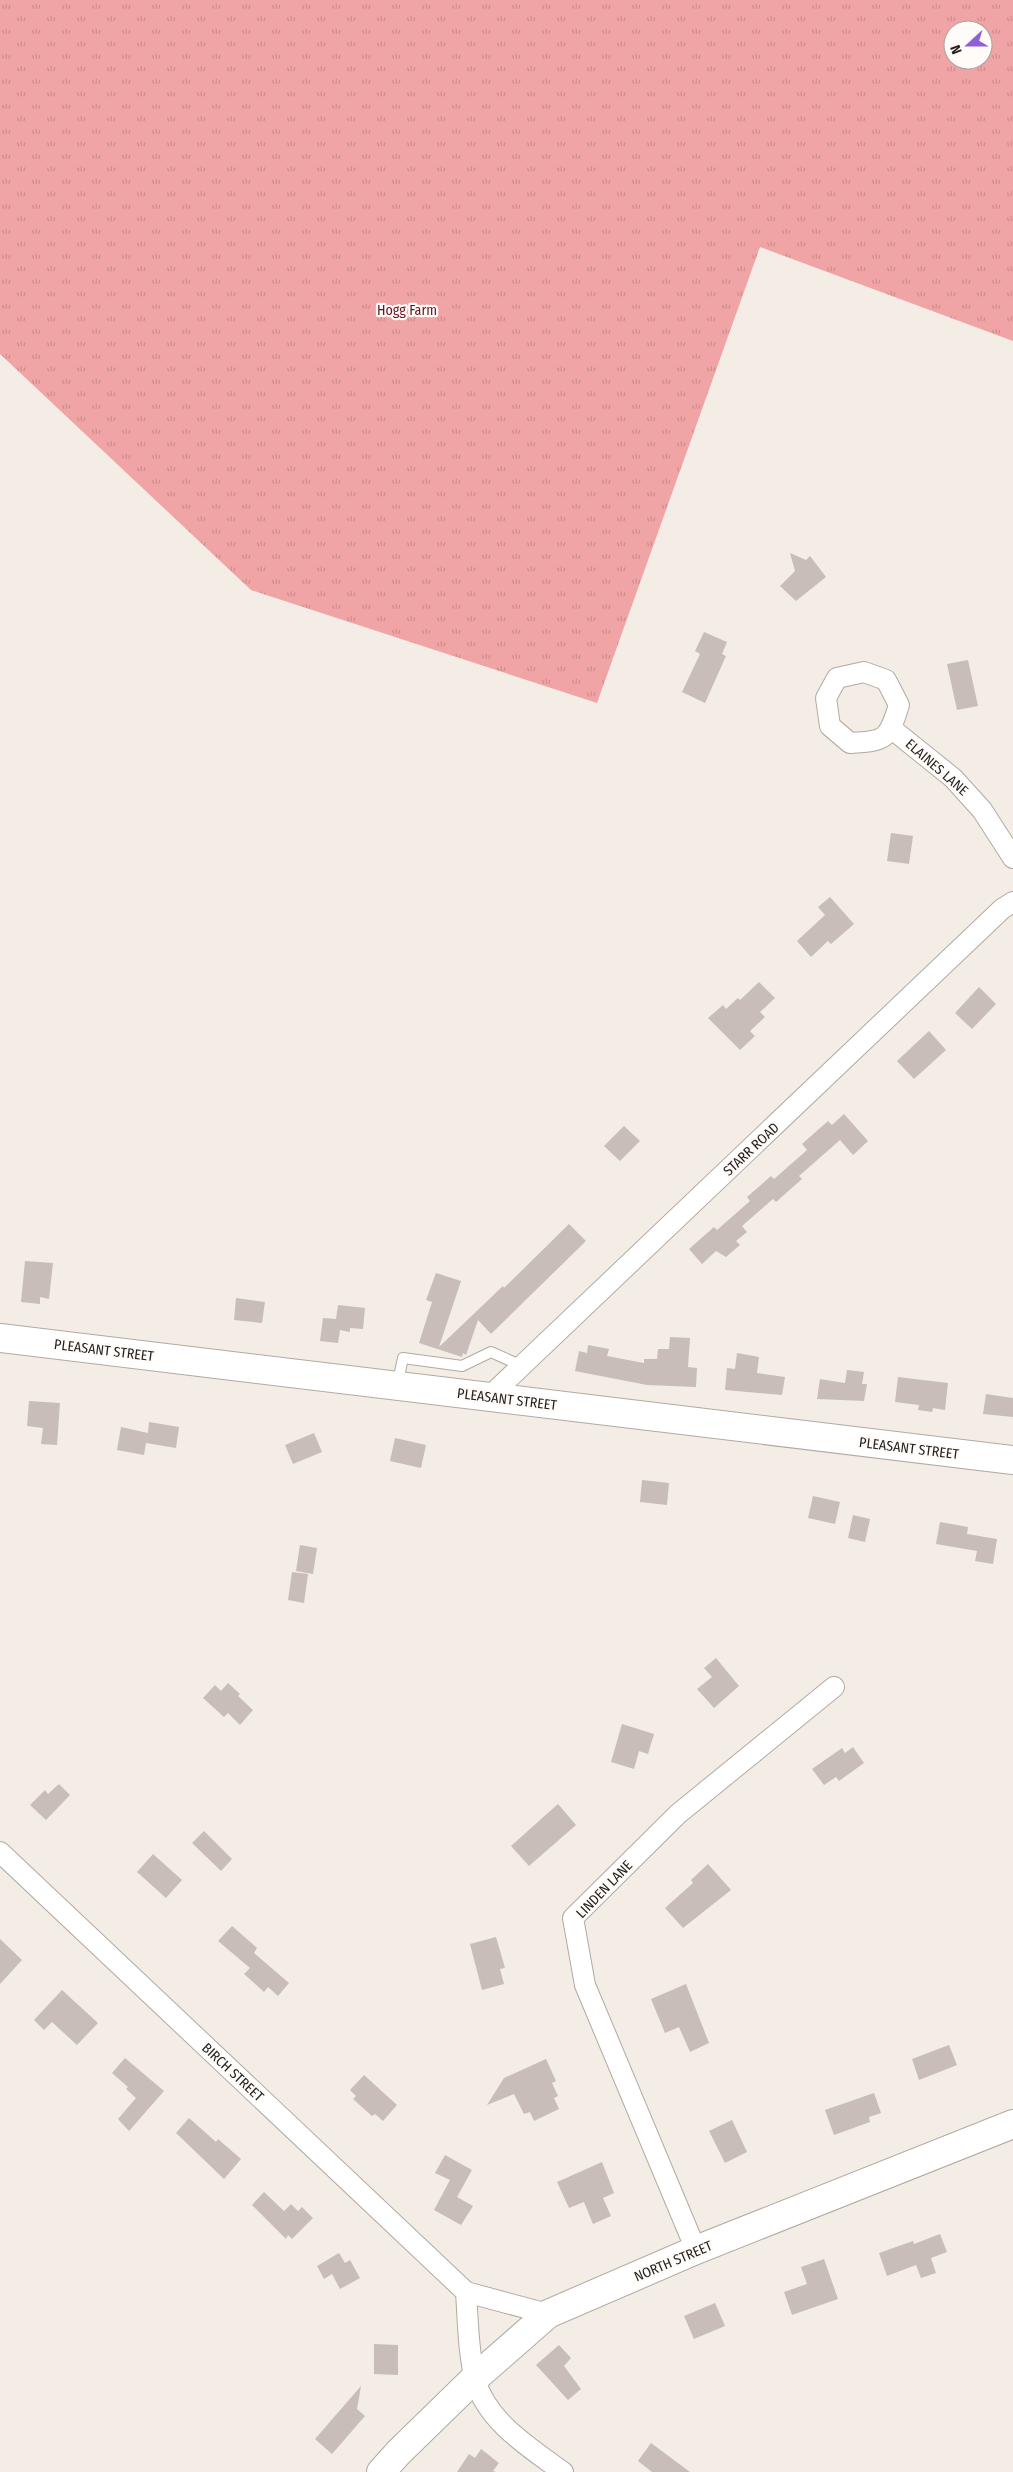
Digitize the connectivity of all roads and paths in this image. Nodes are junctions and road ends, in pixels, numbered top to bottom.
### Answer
1 (892, 729) dead end
2 (1013, 858) edge
3 (1013, 902) edge
4 (0, 1338) edge
5 (522, 1366) junction
6 (397, 1386) junction
7 (489, 1397) junction
8 (1013, 1460) edge
9 (834, 1687) dead end
10 (0, 1852) edge
11 (1013, 2124) edge
12 (696, 2250) junction
13 (466, 2292) junction
14 (548, 2314) junction
15 (475, 2378) junction
16 (382, 2472) edge
17 (563, 2472) edge

1 - 2 street, ELAINES LANE
3 - 5 street, STARR ROAD
4 - 6 main road, PLEASANT STREET
5 - 6 lane
5 - 7 street, STARR ROAD
6 - 7 main road, PLEASANT STREET
7 - 8 main road, PLEASANT STREET
9 - 12 street, LINDEN LANE
10 - 13 street, BIRCH STREET
11 - 12 main road, NORTH STREET
12 - 14 main road, NORTH STREET
13 - 14 street, BIRCH STREET
13 - 15 street
14 - 15 main road, NORTH STREET
15 - 16 main road, NORTH STREET
15 - 17 street

